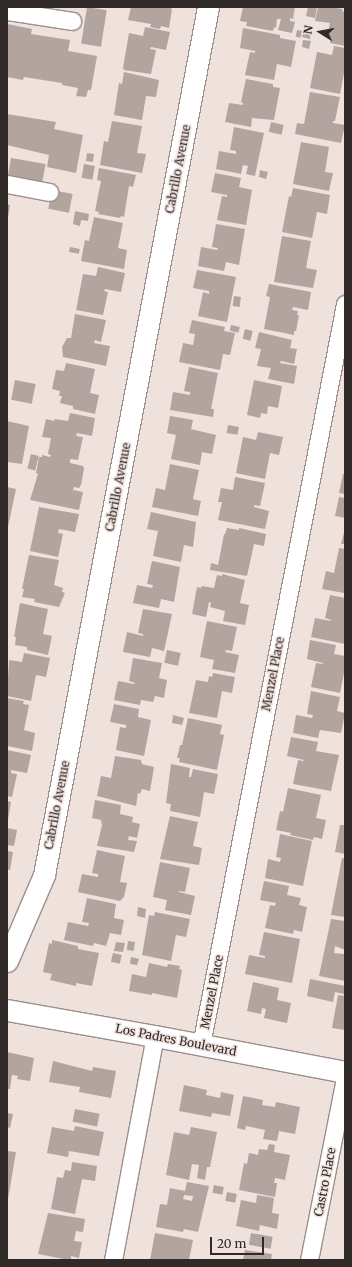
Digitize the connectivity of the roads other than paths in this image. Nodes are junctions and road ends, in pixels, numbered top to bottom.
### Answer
1 (208, 7) edge
2 (7, 11) edge
3 (72, 21) dead end
4 (7, 184) edge
5 (50, 192) dead end
6 (345, 304) edge
7 (7, 961) edge
8 (7, 1010) edge
9 (155, 1036) junction
10 (201, 1045) junction
11 (345, 1072) edge
12 (345, 1080) edge
13 (113, 1260) edge
14 (309, 1260) edge

1 - 7 street, Cabrillo Avenue
2 - 3 street
4 - 5 street
6 - 10 street, Menzel Place
8 - 9 street, Los Padres Boulevard
9 - 10 street, Los Padres Boulevard
9 - 13 street
10 - 11 street, Los Padres Boulevard
12 - 14 street, Castro Place

